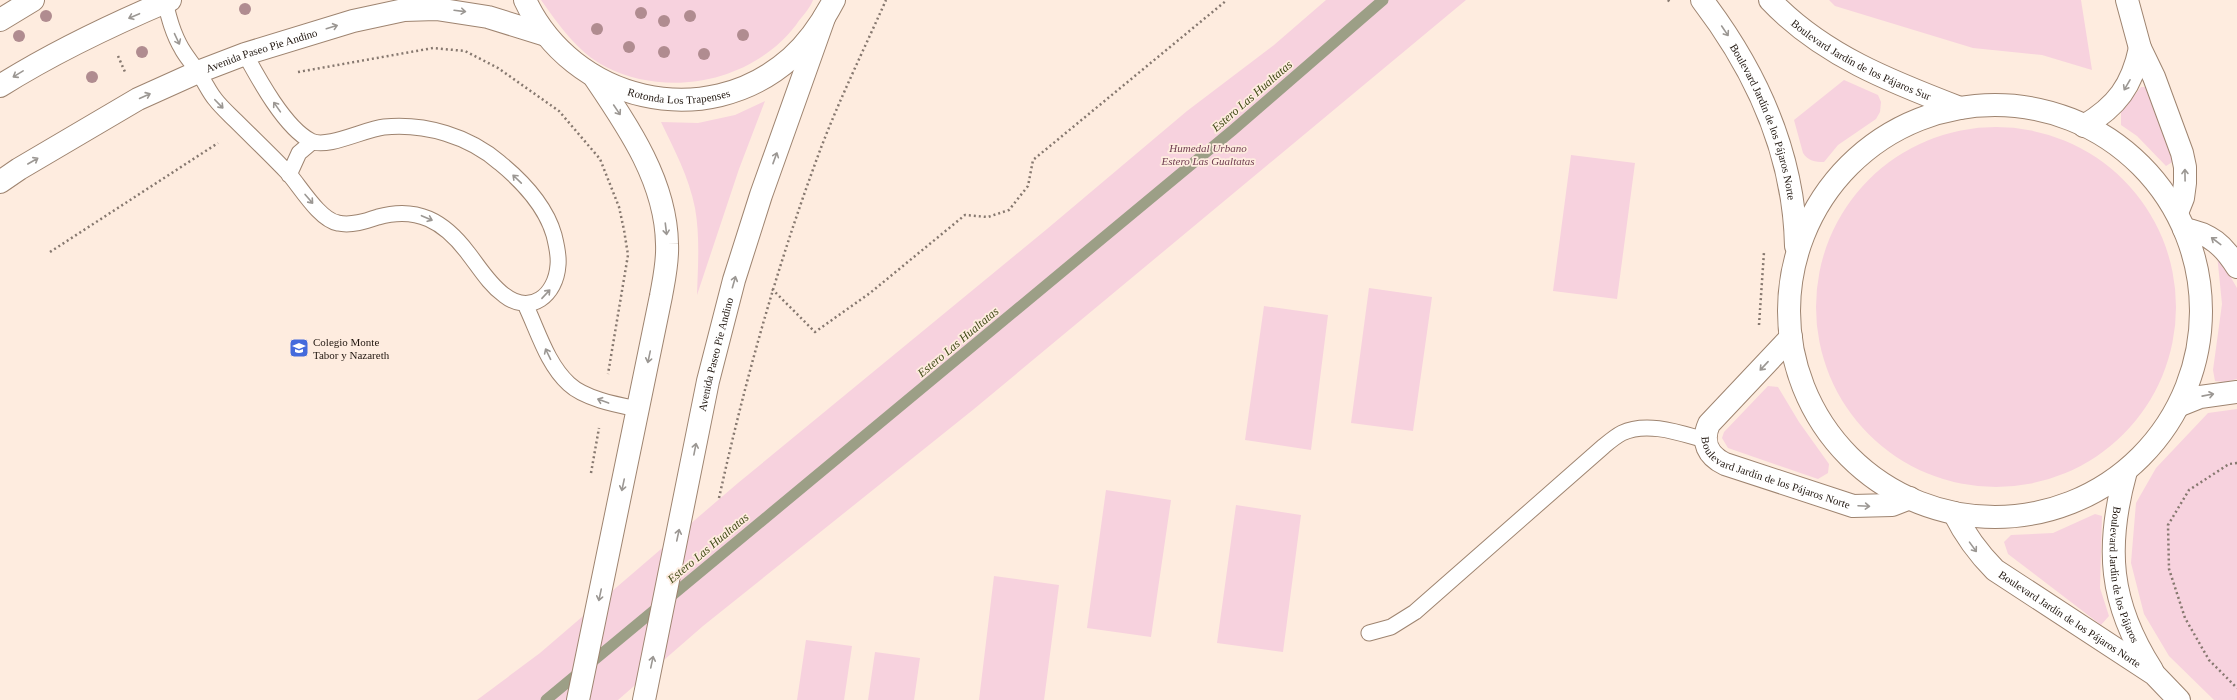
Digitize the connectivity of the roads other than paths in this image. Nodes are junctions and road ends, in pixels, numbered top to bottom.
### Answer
1 (34, 0) edge
2 (525, 0) edge
3 (1702, 0) edge
4 (1770, 0) edge
5 (2127, 0) edge
6 (167, 1) edge
7 (829, 9) edge
8 (0, 20) edge
9 (546, 35) junction
10 (2140, 48) junction
11 (245, 54) junction
12 (198, 72) junction
13 (595, 78) junction
14 (0, 86) edge
15 (1960, 108) junction
16 (2084, 126) junction
17 (312, 142) junction
18 (289, 175) junction
19 (0, 182) edge
20 (2180, 221) junction
21 (1797, 255) junction
22 (2237, 268) edge
23 (525, 304) junction
24 (1791, 337) junction
25 (2237, 392) edge
26 (2180, 404) junction
27 (638, 409) junction
28 (1705, 440) junction
29 (2126, 471) junction
30 (1910, 498) junction
31 (1954, 513) junction
32 (1369, 633) dead end
33 (2154, 674) junction
34 (578, 700) edge
35 (644, 700) edge
36 (2179, 700) edge

1 - 8 street
2 - 9 street, Rotonda Los Trapenses
3 -> 21 street, Boulevard Jardín de los Pájaros Norte
4 - 15 street, Boulevard Jardín de los Pájaros Sur
5 - 10 street
6 -> 12 lane
6 -> 14 street
7 - 13 street, Rotonda Los Trapenses
35 -> 7 street, Avenida Paseo Pie Andino
11 -> 9 street, Avenida Paseo Pie Andino
9 - 13 street, Rotonda Los Trapenses
10 -> 16 street
20 -> 10 street
11 - 12 street, Avenida Paseo Pie Andino
17 -> 11 lane
12 -> 18 lane
19 -> 12 street, Avenida Paseo Pie Andino
13 -> 27 street
15 - 16 street
15 - 21 street
16 - 20 street
17 - 18 lane
23 -> 17 lane
18 -> 23 lane
22 -> 20 street
20 - 26 street
21 - 24 street
27 -> 23 lane
24 -> 28 street, Boulevard Jardín de los Pájaros Norte
24 - 30 street
26 -> 25 street
26 - 29 street
27 -> 34 street
28 -> 30 street, Boulevard Jardín de los Pájaros Norte
28 - 32 lane
29 - 31 street
29 - 33 street, Boulevard Jardín de los Pájaros
30 - 31 street
31 -> 33 street, Boulevard Jardín de los Pájaros Norte
33 - 36 street, Boulevard Jardín de los Pájaros Norte

